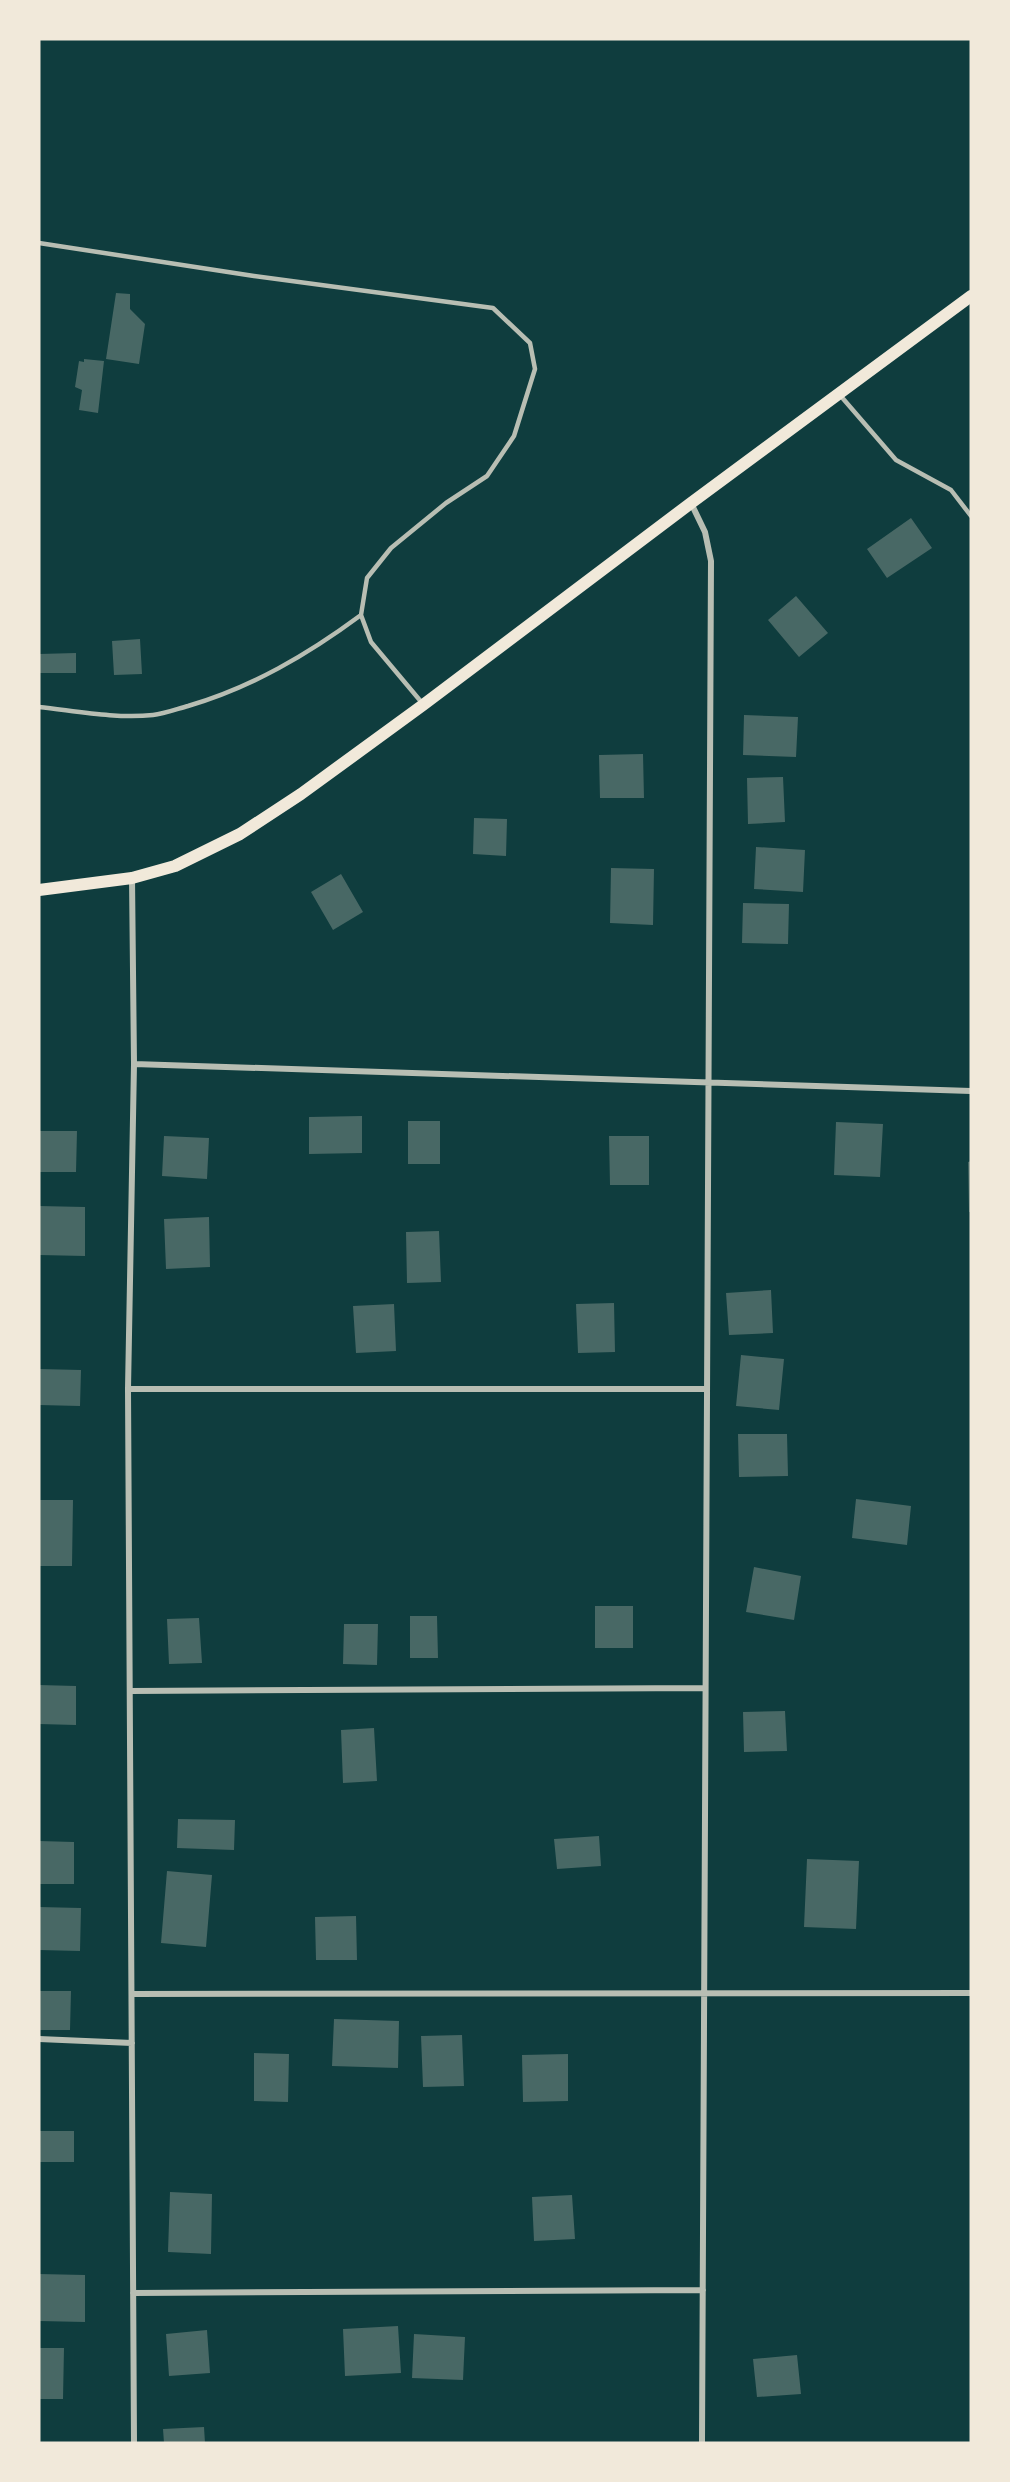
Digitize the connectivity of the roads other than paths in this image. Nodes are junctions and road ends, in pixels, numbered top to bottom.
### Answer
1 (39, 243) edge
2 (971, 296) edge
3 (839, 394) junction
4 (691, 502) junction
5 (971, 516) edge
6 (361, 615) junction
7 (423, 705) junction
8 (39, 707) edge
9 (132, 878) junction
10 (39, 890) edge
11 (134, 1064) junction
12 (708, 1081) junction
13 (971, 1091) edge
14 (128, 1389) junction
15 (706, 1389) junction
16 (705, 1688) junction
17 (130, 1691) junction
18 (704, 1993) junction
19 (971, 1993) edge
20 (132, 1994) junction
21 (39, 2039) edge
22 (132, 2043) junction
23 (703, 2290) junction
24 (133, 2293) junction
25 (134, 2443) edge
26 (702, 2443) edge

1 - 6 lane
2 - 3 main road
3 - 4 main road
3 - 5 lane
4 - 7 main road
4 - 12 street
6 - 7 lane
6 - 8 lane
7 - 9 main road
9 - 10 main road
9 - 11 street
11 - 12 street
11 - 14 street
12 - 13 street
12 - 15 street
14 - 15 street
14 - 17 street
15 - 16 street
16 - 17 street
16 - 18 street
17 - 20 street
18 - 19 street
18 - 20 street
18 - 23 street
20 - 22 street
21 - 22 street
22 - 24 street
23 - 24 street
23 - 26 street
24 - 25 street

